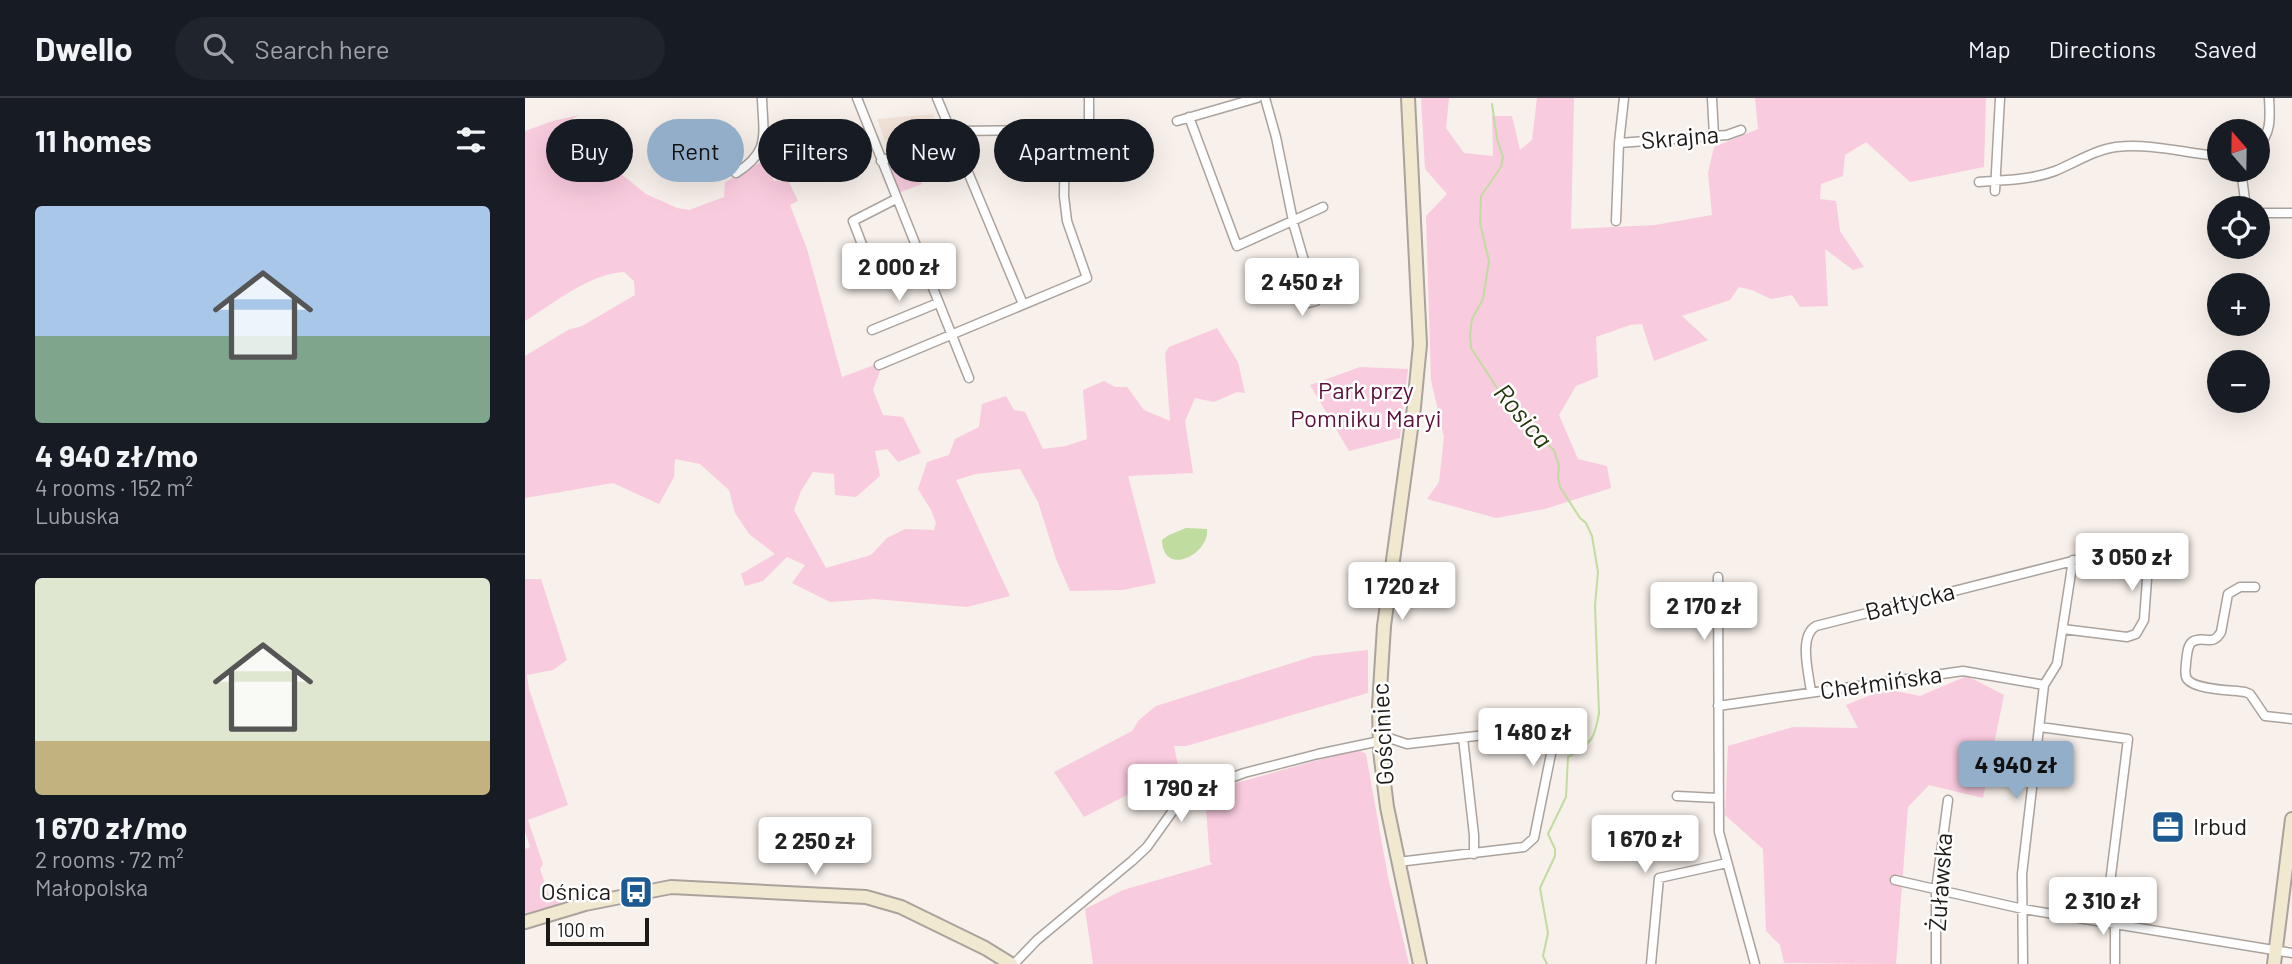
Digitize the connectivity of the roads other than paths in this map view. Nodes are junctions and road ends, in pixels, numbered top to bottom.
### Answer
1 (762, 98) edge
2 (857, 98) edge
3 (938, 98) edge
4 (1089, 98) edge
5 (1257, 98) edge
6 (1265, 98) edge
7 (1408, 98) edge
8 (1624, 98) edge
9 (1712, 98) edge
10 (2000, 98) edge
11 (2269, 98) edge
12 (1189, 117) junction
13 (946, 119) edge
14 (1089, 119) edge
15 (2270, 119) edge
16 (1177, 121) dead end
17 (1741, 130) dead end
18 (1714, 136) junction
19 (1619, 143) junction
20 (2207, 154) edge
21 (886, 159) edge
22 (881, 161) junction
23 (744, 168) edge
24 (1996, 181) junction
25 (972, 182) edge
26 (1064, 182) edge
27 (1979, 182) dead end
28 (1995, 191) dead end
29 (896, 199) junction
30 (1323, 207) dead end
31 (2270, 213) edge
32 (2292, 213) edge
33 (1294, 221) junction
34 (1616, 221) dead end
35 (1309, 278) dead end
36 (876, 281) dead end
37 (938, 303) junction
38 (1023, 304) junction
39 (872, 330) dead end
40 (951, 334) junction
41 (879, 365) dead end
42 (969, 378) dead end
43 (2073, 560) junction
44 (1718, 577) dead end
45 (2255, 587) dead end
46 (2063, 629) junction
47 (2044, 690) junction
48 (1811, 692) junction
49 (1718, 706) junction
50 (2292, 719) edge
51 (2040, 727) junction
52 (1380, 738) junction
53 (1463, 738) junction
54 (1677, 796) dead end
55 (1718, 798) junction
56 (1948, 800) dead end
57 (2292, 819) edge
58 (1474, 854) junction
59 (1398, 862) junction
60 (1727, 863) junction
61 (1895, 880) dead end
62 (1936, 890) junction
63 (2023, 909) junction
64 (525, 922) edge
65 (2105, 923) junction
66 (2115, 925) junction
67 (2292, 953) edge
68 (2275, 958) edge
69 (1013, 964) edge
70 (1420, 964) edge
71 (1651, 964) edge
72 (1755, 964) edge
73 (1936, 964) edge
74 (2023, 964) edge
75 (2115, 964) edge

1 - 23 street
2 - 22 street
3 - 13 street
4 - 14 street
5 - 12 street
6 - 33 street
7 - 52 street, Gościniec
8 - 19 street, Skrajna
9 - 18 street
10 - 24 street
11 - 15 street
12 - 16 street
12 - 33 street
17 - 18 street, Skrajna
18 - 19 street, Skrajna
19 - 34 street, Skrajna
20 - 24 street
21 - 22 street
22 - 29 street
24 - 27 street
24 - 28 street
25 - 38 street
26 - 38 street
29 - 36 street
29 - 37 street
30 - 33 street
31 - 32 street
33 - 35 street
37 - 39 street
37 - 40 street
38 - 40 street
40 - 41 street
40 - 42 street
43 - 46 street
43 - 46 street, Bałtycka
43 - 48 street, Bałtycka
44 - 49 street
45 - 50 street
46 - 47 street
47 - 48 street, Chełmińska
47 - 51 street
48 - 49 street, Chełmińska
49 - 55 street
51 - 63 street
51 - 65 street
52 - 53 street
52 - 59 street, Gościniec
52 - 69 street
53 - 58 street
53 - 58 street
54 - 55 street
55 - 60 street
56 - 62 street, Żuławska
57 - 68 street
58 - 59 street
59 - 70 street, Gościniec
60 - 71 street
60 - 72 street
61 - 62 street
62 - 63 street
62 - 73 street, Żuławska
63 - 65 street
63 - 74 street
64 - 69 street
65 - 66 street
66 - 68 street
66 - 75 street
67 - 68 street

